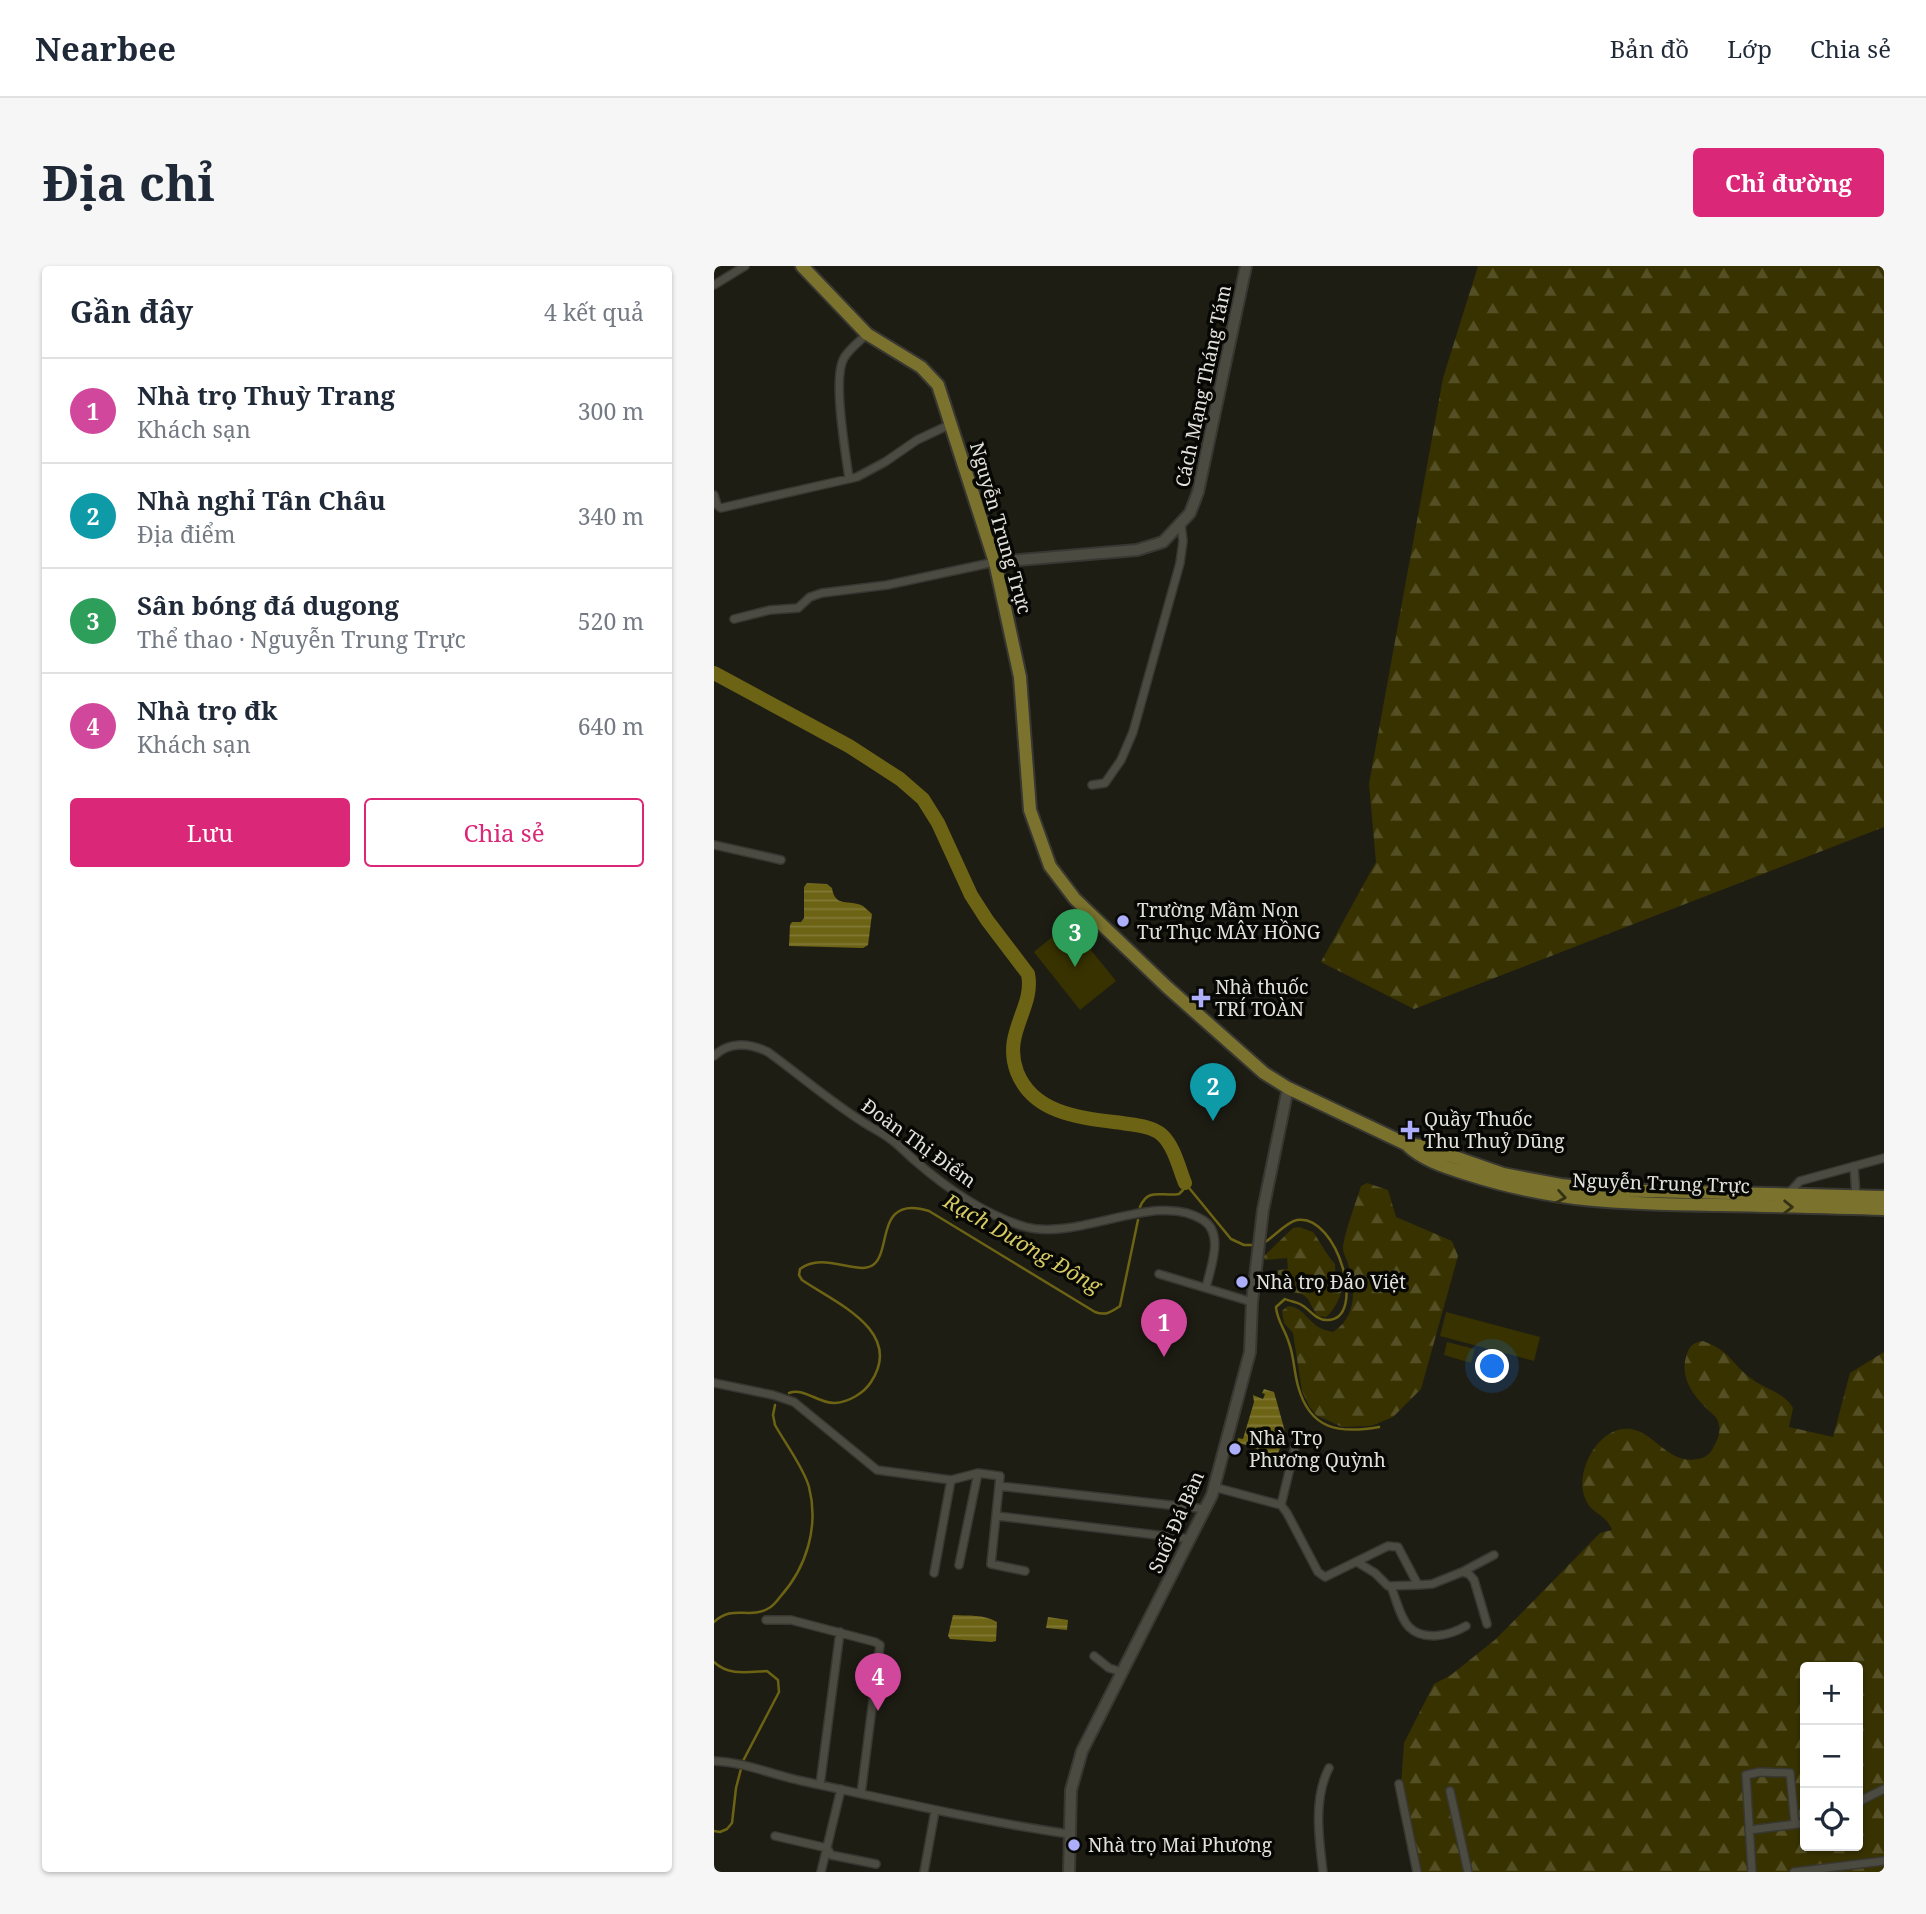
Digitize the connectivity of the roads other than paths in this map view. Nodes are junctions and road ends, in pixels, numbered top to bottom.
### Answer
1 (745, 266) edge
2 (802, 266) edge
3 (1246, 266) edge
4 (714, 285) edge
5 (867, 334) junction
6 (952, 424) junction
7 (849, 479) junction
8 (714, 495) edge
9 (1181, 524) junction
10 (995, 562) junction
11 (734, 619) dead end
12 (1092, 785) dead end
13 (714, 845) edge
14 (781, 860) dead end
15 (714, 1056) edge
16 (1288, 1088) junction
17 (1406, 1144) junction
18 (1884, 1158) edge
19 (1854, 1166) junction
20 (1788, 1194) junction
21 (1884, 1197) edge
22 (1858, 1202) junction
23 (1884, 1209) edge
24 (1159, 1275) dead end
25 (1206, 1288) junction
26 (1252, 1302) junction
27 (714, 1382) edge
28 (1296, 1443) dead end
29 (978, 1473) junction
30 (951, 1480) junction
31 (999, 1486) junction
32 (1214, 1487) junction
33 (1281, 1505) junction
34 (1206, 1509) junction
35 (997, 1516) junction
36 (1192, 1539) junction
37 (1494, 1555) dead end
38 (1357, 1562) junction
39 (959, 1565) dead end
40 (1025, 1571) dead end
41 (934, 1573) dead end
42 (1462, 1573) junction
43 (1418, 1585) junction
44 (1391, 1587) junction
45 (766, 1620) dead end
46 (1487, 1624) dead end
47 (1466, 1626) dead end
48 (840, 1632) junction
49 (1094, 1656) dead end
50 (1122, 1672) junction
51 (714, 1761) edge
52 (1329, 1768) dead end
53 (1399, 1784) dead end
54 (820, 1785) junction
55 (841, 1789) junction
56 (1884, 1789) edge
57 (1450, 1791) dead end
58 (861, 1794) junction
59 (1863, 1799) edge
60 (935, 1811) junction
61 (1796, 1824) junction
62 (1800, 1824) edge
63 (1749, 1830) junction
64 (1069, 1834) junction
65 (775, 1836) dead end
66 (827, 1848) junction
67 (1884, 1861) edge
68 (876, 1864) dead end
69 (821, 1872) edge
70 (925, 1872) edge
71 (1069, 1872) edge
72 (1322, 1872) edge
73 (1417, 1872) edge
74 (1468, 1872) edge
75 (1752, 1872) edge
76 (1794, 1872) edge

1 - 4 street
2 - 5 main road, Nguyễn Trung Trực
3 - 9 street, Cách Mạng Tháng Tám
5 - 6 main road, Nguyễn Trung Trực
5 - 7 street
6 - 7 street
6 - 10 main road, Nguyễn Trung Trực
7 - 8 street
9 - 10 street, Cách Mạng Tháng Tám
9 - 12 street
10 - 11 street
10 - 16 main road, Nguyễn Trung Trực
13 - 14 street
15 - 25 street, Đoàn Thị Điểm
16 - 17 main road, Nguyễn Trung Trực
16 - 26 street, Suối Đá Bàn
17 - 20 main road, Nguyễn Trung Trực
17 -> 22 main road, Nguyễn Trung Trực
18 - 19 street
19 - 20 street
19 - 22 street
20 - 22 main road, Nguyễn Trung Trực
21 - 22 main road, Nguyễn Trung Trực
22 - 23 main road, Nguyễn Trung Trực
24 - 25 street
25 - 26 street
26 - 32 street, Suối Đá Bàn
27 - 30 street
28 - 33 street
29 - 30 street
29 - 31 street
29 - 39 street
30 - 41 street
31 - 34 street
31 - 35 street
32 - 33 street
32 - 34 street, Suối Đá Bàn
33 - 38 street
34 - 36 street, Suối Đá Bàn
35 - 36 street
35 - 40 street
36 - 50 street, Suối Đá Bàn
37 - 42 street
38 - 43 street
38 - 44 street
42 - 43 street
42 - 46 street
43 - 44 street
44 - 47 street
45 - 48 street
48 - 54 street
48 - 58 street
49 - 50 street
50 - 64 street, Suối Đá Bàn
51 - 54 street
52 - 72 street
53 - 73 street
54 - 55 street
55 - 58 street
55 - 66 street
56 - 59 street
57 - 74 street
58 - 60 street
60 - 64 street
60 - 70 street
61 - 62 street
61 - 63 street
61 - 63 street
63 - 75 street
64 - 71 street, Suối Đá Bàn
65 - 66 street
66 - 68 street
66 - 69 street
67 - 76 street

